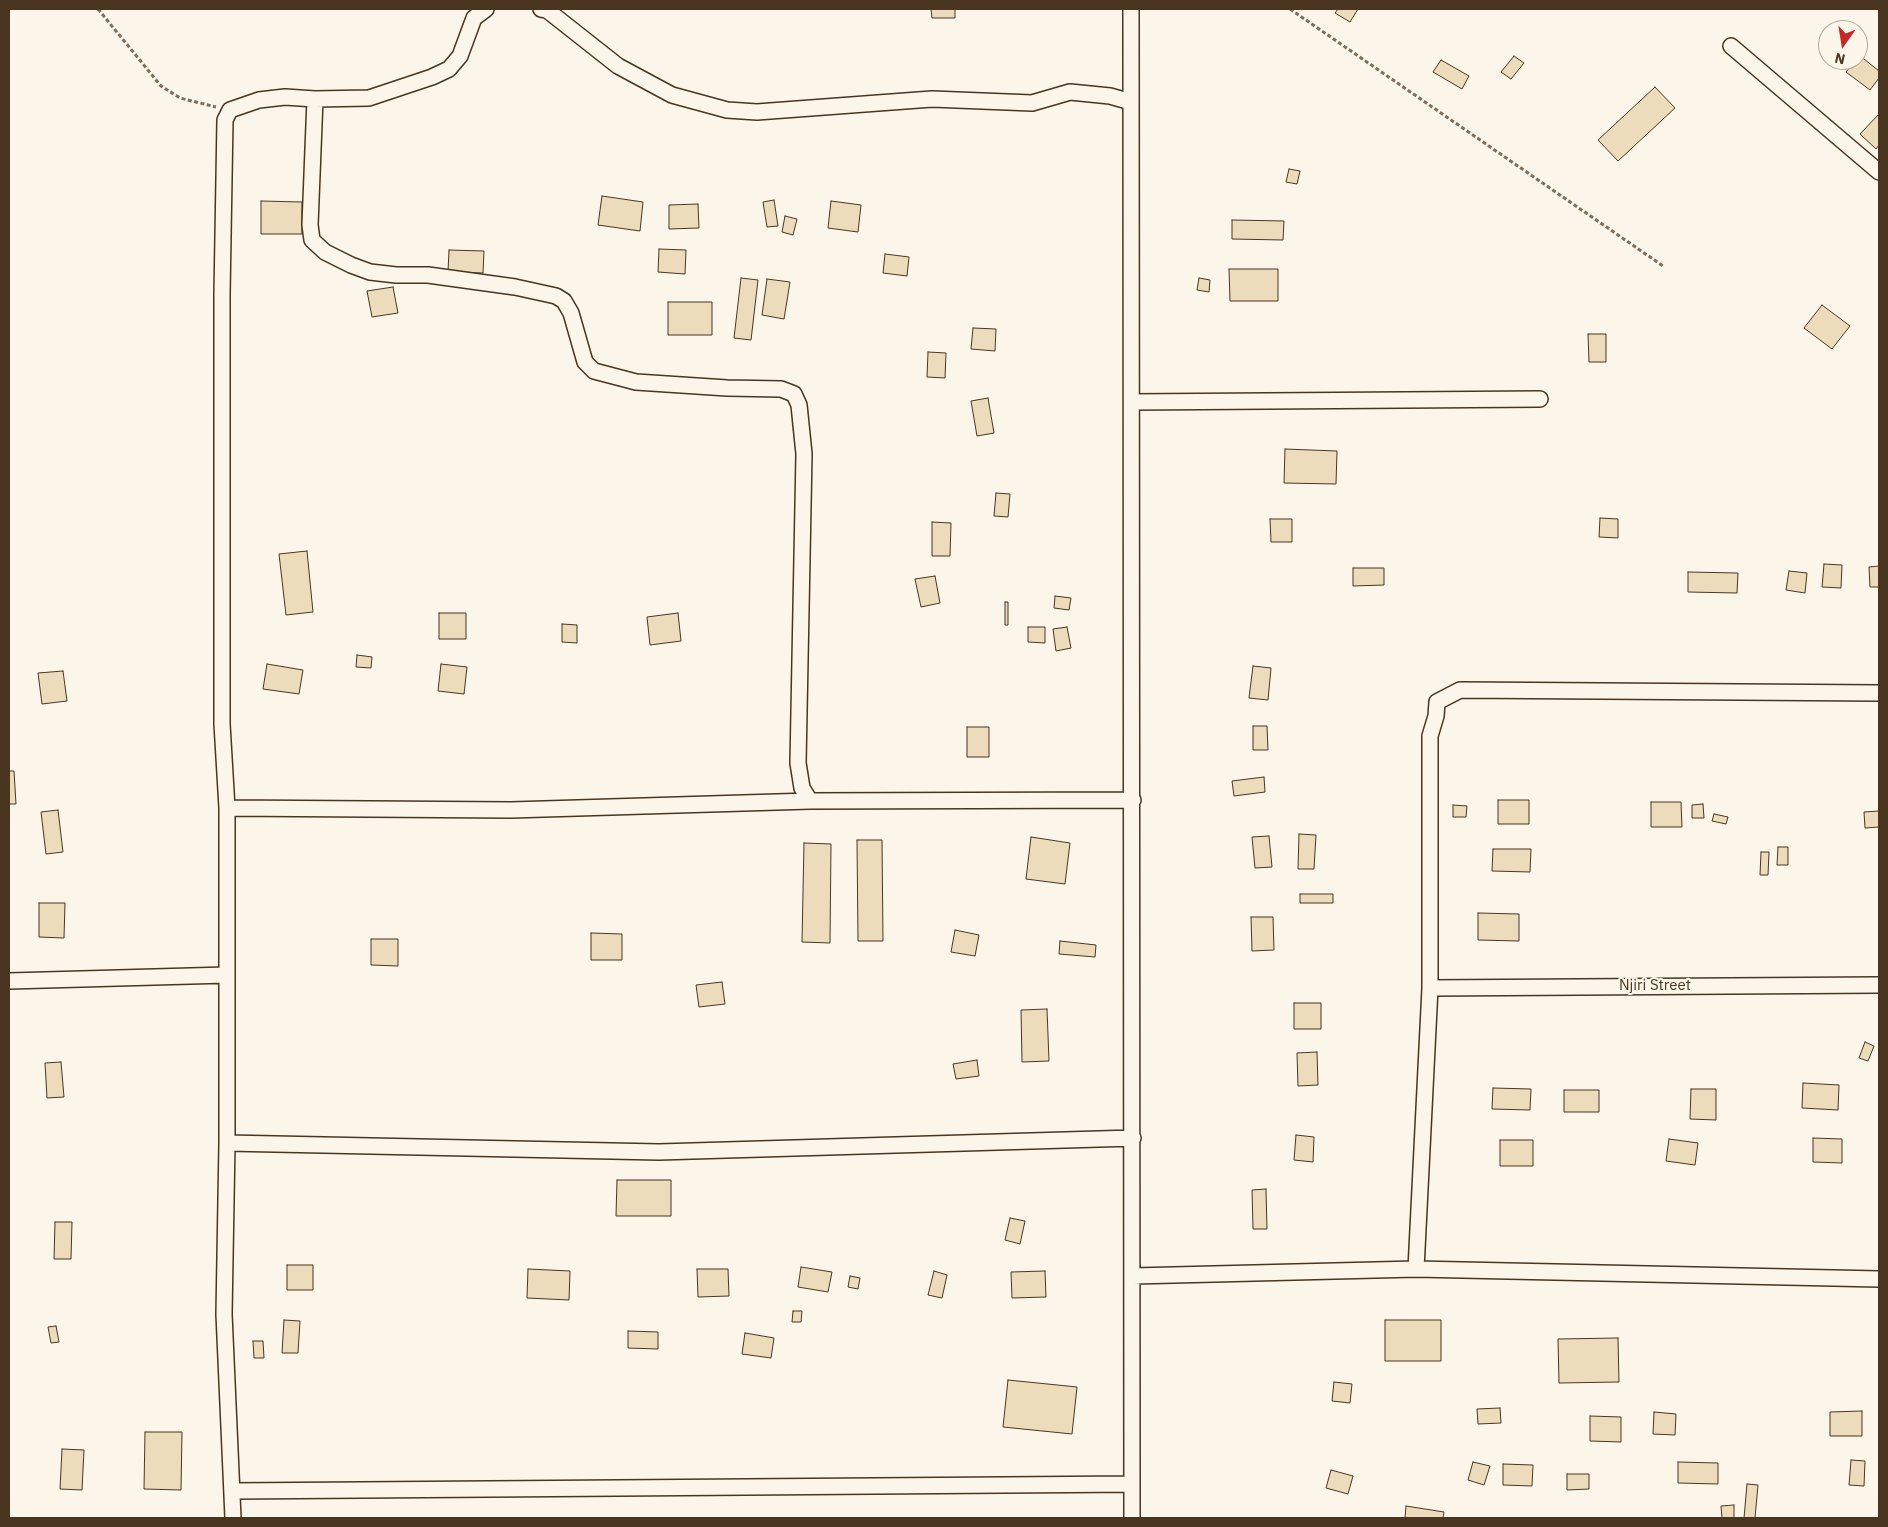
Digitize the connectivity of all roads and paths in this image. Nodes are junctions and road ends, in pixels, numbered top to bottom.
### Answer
1 (98, 9) edge
2 (486, 9) edge
3 (541, 9) edge
4 (1131, 9) edge
5 (1290, 9) edge
6 (1731, 46) dead end
7 (315, 99) junction
8 (1131, 102) junction
9 (230, 110) junction
10 (1879, 172) edge
11 (1663, 266) dead end
12 (1540, 399) dead end
13 (1132, 402) junction
14 (1879, 693) edge
15 (1133, 800) junction
16 (810, 801) junction
17 (227, 808) junction
18 (227, 975) junction
19 (9, 981) edge
20 (1879, 985) edge
21 (1430, 988) junction
22 (1133, 1138) junction
23 (227, 1143) junction
24 (1416, 1269) junction
25 (1133, 1276) junction
26 (1879, 1279) edge
27 (1132, 1484) junction
28 (233, 1491) junction
29 (234, 1518) edge
30 (1132, 1518) edge

1 - 9 path
2 - 7 street
3 - 8 street
4 - 8 street
5 - 11 path
6 - 10 street
7 - 9 street
7 - 16 street
8 - 13 street
9 - 17 street
12 - 13 street
13 - 15 street
14 - 21 street
15 - 16 street
15 - 22 street
16 - 17 street
17 - 18 street
18 - 19 street
18 - 23 street
20 - 21 street, Njiri Street
21 - 24 street
22 - 23 street
22 - 25 street
23 - 28 street
24 - 25 street
24 - 26 street
25 - 27 street
27 - 28 street
27 - 30 street
28 - 29 street

